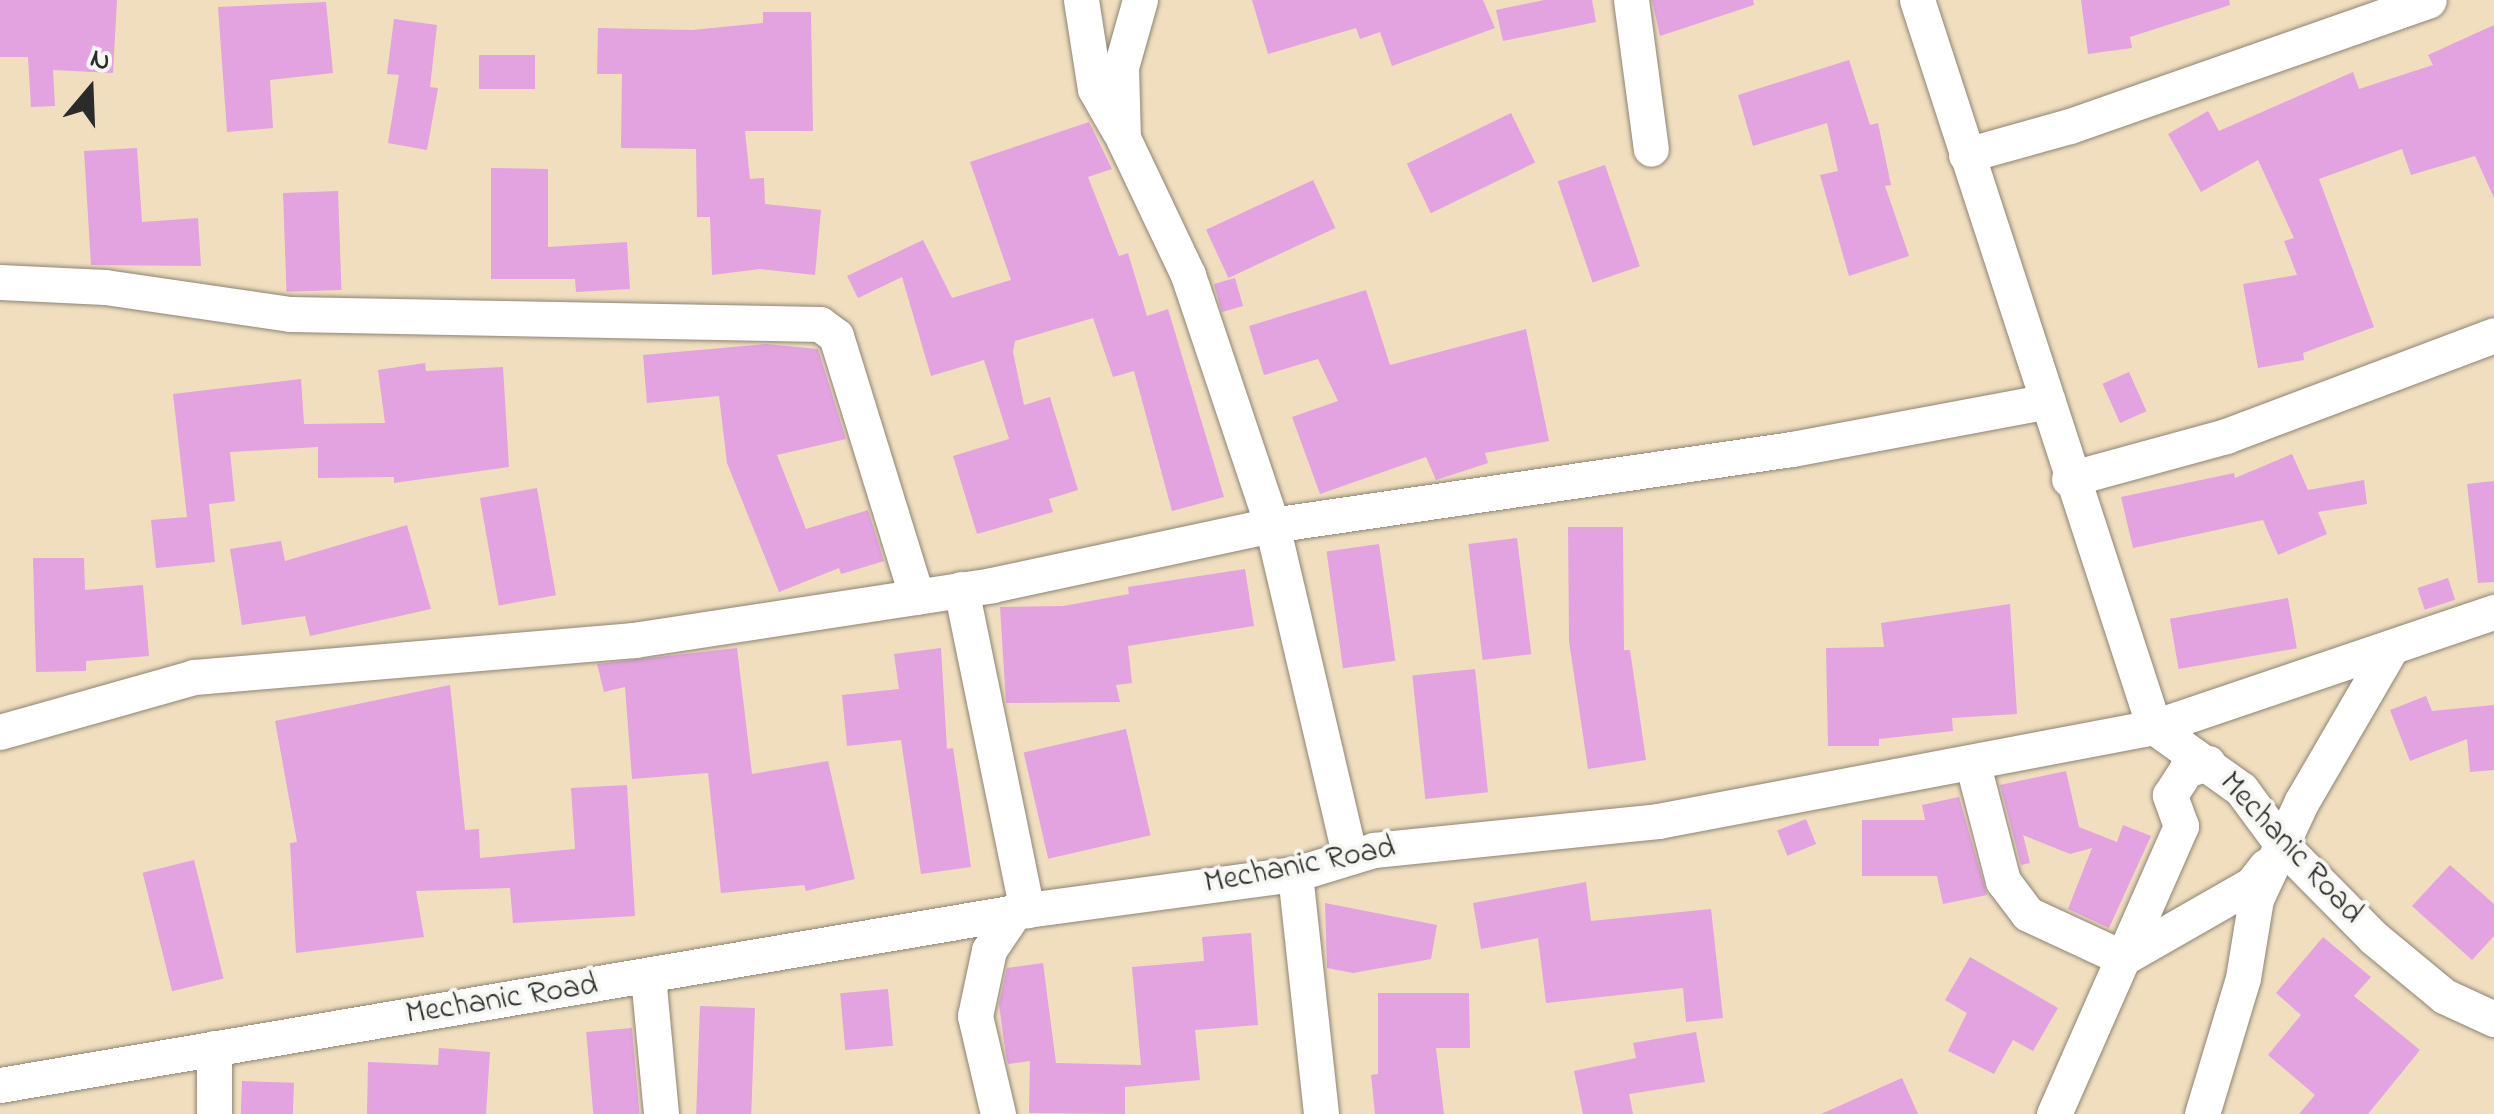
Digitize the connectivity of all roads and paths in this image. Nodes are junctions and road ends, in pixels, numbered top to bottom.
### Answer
1 (1081, 0) edge
2 (1140, 0) edge
3 (1631, 0) edge
4 (1917, 0) edge
5 (2429, 0) edge
6 (2384, 8) edge
7 (1123, 138) junction
8 (1651, 149) dead end
9 (1966, 155) junction
10 (0, 282) edge
11 (2494, 335) edge
12 (2048, 401) junction
13 (2068, 479) junction
14 (1272, 525) junction
15 (961, 590) junction
16 (917, 596) junction
17 (2494, 612) edge
18 (2391, 648) junction
19 (2154, 727) junction
20 (0, 732) edge
21 (2208, 762) junction
22 (1973, 766) junction
23 (2283, 846) junction
24 (1350, 857) junction
25 (1295, 874) junction
26 (1020, 912) junction
27 (2123, 958) junction
28 (648, 976) junction
29 (2494, 1019) edge
30 (214, 1048) junction
31 (0, 1085) edge
32 (214, 1114) edge
33 (661, 1114) edge
34 (998, 1114) edge
35 (1321, 1114) edge
36 (2054, 1114) edge
37 (2202, 1114) edge

1 - 7 street
2 - 7 street
3 - 8 street
4 - 9 street
5 - 6 street
6 - 9 street
7 - 14 street
9 - 12 street
10 - 16 street
11 - 13 street
12 - 13 street
12 - 14 street
13 - 19 street
14 - 15 street
14 - 24 street
15 - 16 street
15 - 26 street
16 - 20 street
17 - 18 street
18 - 19 street
18 - 23 street
19 - 21 street, Mechanic Road
19 - 22 street, Mechanic Road
21 - 23 street, Mechanic Road
21 - 27 street
22 - 24 street, Mechanic Road
22 - 27 street
23 - 27 street
23 - 29 street, Mechanic Road
23 - 37 street
24 - 25 street, Mechanic Road
25 - 26 street, Mechanic Road
25 - 35 street
26 - 28 street, Mechanic Road
26 - 34 street
27 - 36 street
28 - 30 street, Mechanic Road
28 - 33 street
30 - 31 street, Mechanic Road
30 - 32 street

